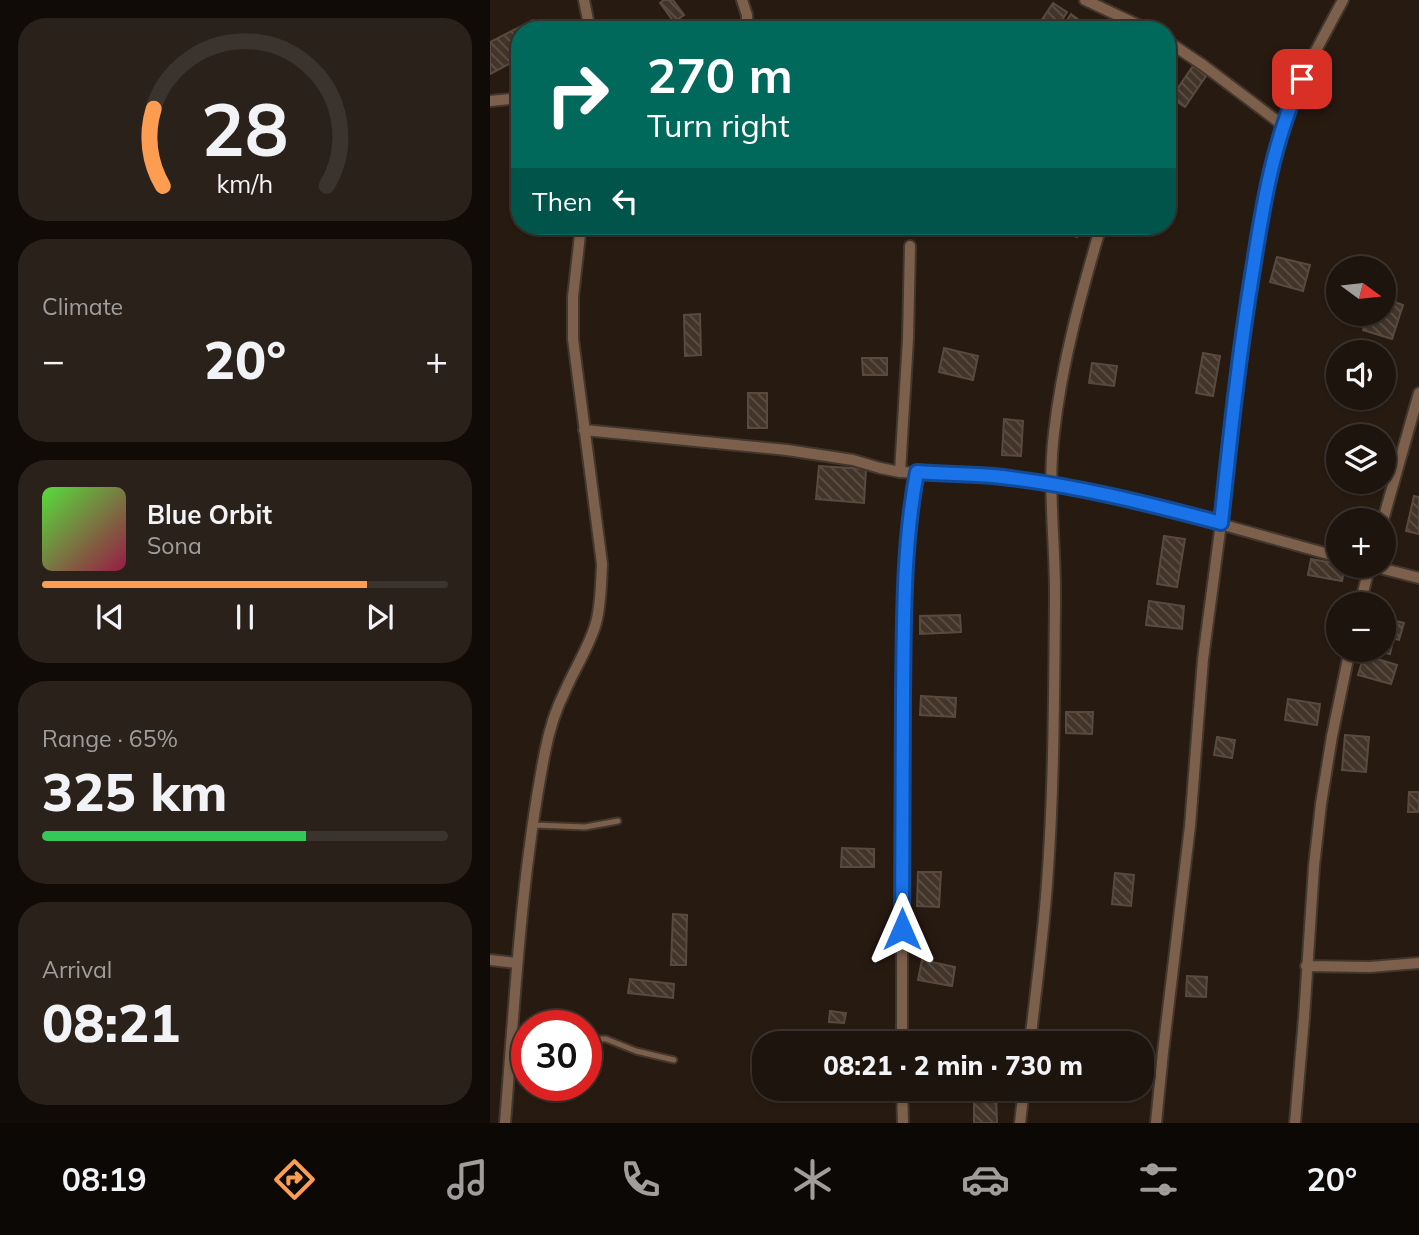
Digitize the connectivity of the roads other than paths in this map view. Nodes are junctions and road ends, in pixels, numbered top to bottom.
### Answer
1 (584, 0) edge
2 (742, 0) edge
3 (1085, 0) edge
4 (1343, 0) edge
5 (588, 21) edge
6 (747, 21) edge
7 (1130, 21) edge
8 (1176, 47) edge
9 (511, 99) edge
10 (490, 101) edge
11 (1284, 125) junction
12 (579, 235) edge
13 (1098, 235) edge
14 (910, 246) dead end
15 (1419, 393) edge
16 (584, 430) junction
17 (900, 472) junction
18 (917, 472) junction
19 (1051, 484) junction
20 (1386, 508) edge
21 (1221, 523) junction
22 (1326, 553) edge
23 (1396, 572) edge
24 (1419, 578) edge
25 (1347, 662) edge
26 (618, 821) dead end
27 (533, 825) junction
28 (490, 960) edge
29 (517, 963) junction
30 (1419, 963) edge
31 (1306, 966) junction
32 (514, 1010) edge
33 (902, 1031) edge
34 (1031, 1031) edge
35 (602, 1040) edge
36 (511, 1048) edge
37 (674, 1060) dead end
38 (902, 1101) edge
39 (1023, 1101) edge
40 (505, 1123) edge
41 (903, 1123) edge
42 (1020, 1123) edge
43 (1156, 1123) edge
44 (1295, 1123) edge

1 - 5 street
2 - 6 street
3 - 7 street
4 - 11 street
8 - 11 street
9 - 10 street
11 - 21 street
12 - 16 street
13 - 19 street
14 - 17 street
15 - 20 street
16 - 17 street
16 - 27 street
17 - 18 street
18 - 19 street
18 - 33 street
19 - 21 street
19 - 34 street
21 - 22 street
21 - 43 street
23 - 24 street
25 - 31 street
26 - 27 lane
27 - 29 street
28 - 29 street
29 - 32 street
30 - 31 street
31 - 44 street
35 - 37 lane
36 - 40 street
38 - 41 street
39 - 42 street

